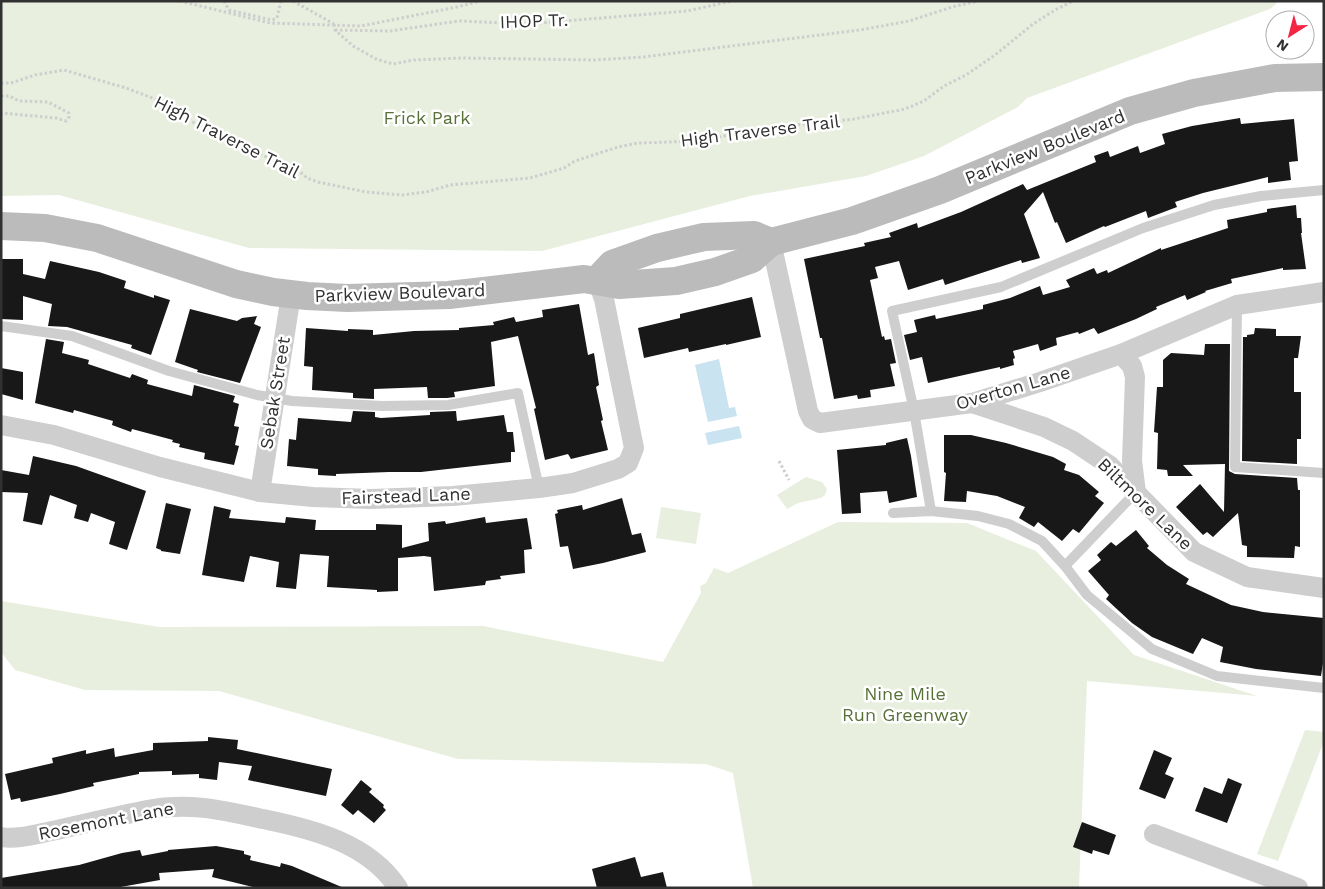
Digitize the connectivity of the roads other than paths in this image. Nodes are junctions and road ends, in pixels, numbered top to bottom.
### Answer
1 (1324, 77) edge
2 (1324, 190) edge
3 (1, 226) edge
4 (771, 242) junction
5 (597, 280) junction
6 (1324, 292) edge
7 (291, 295) junction
8 (1237, 305) junction
9 (1, 326) edge
10 (1121, 354) junction
11 (274, 398) junction
12 (972, 402) junction
13 (914, 411) junction
14 (1, 425) edge
15 (1324, 473) edge
16 (539, 488) junction
17 (260, 492) junction
18 (1136, 492) junction
19 (931, 511) junction
20 (893, 513) dead end
21 (1065, 566) junction
22 (1324, 589) edge
23 (1324, 688) edge
24 (1154, 834) dead end
25 (1, 837) edge
26 (398, 888) edge
27 (1298, 888) edge

1 - 4 street, Parkview Boulevard
2 - 13 lane
3 - 7 street, Parkview Boulevard
4 - 5 street, Parkview Boulevard
4 - 5 street
4 - 13 street, Overton Lane
5 - 7 street, Parkview Boulevard
5 - 16 street, Fairstead Lane
6 - 8 street, Overton Lane
7 - 11 street, Sebak Street
8 - 10 street, Overton Lane
8 - 15 lane
9 - 11 lane
10 - 12 street, Overton Lane
10 - 18 street
11 - 16 lane
11 - 17 street, Sebak Street
12 - 13 street, Overton Lane
12 - 18 street, Biltmore Lane
13 - 19 lane
14 - 17 street, Fairstead Lane
16 - 17 street, Fairstead Lane
18 - 21 lane
18 - 22 street, Biltmore Lane
19 - 20 lane
19 - 21 lane
21 - 23 lane
24 - 27 street
25 - 26 street, Rosemont Lane

